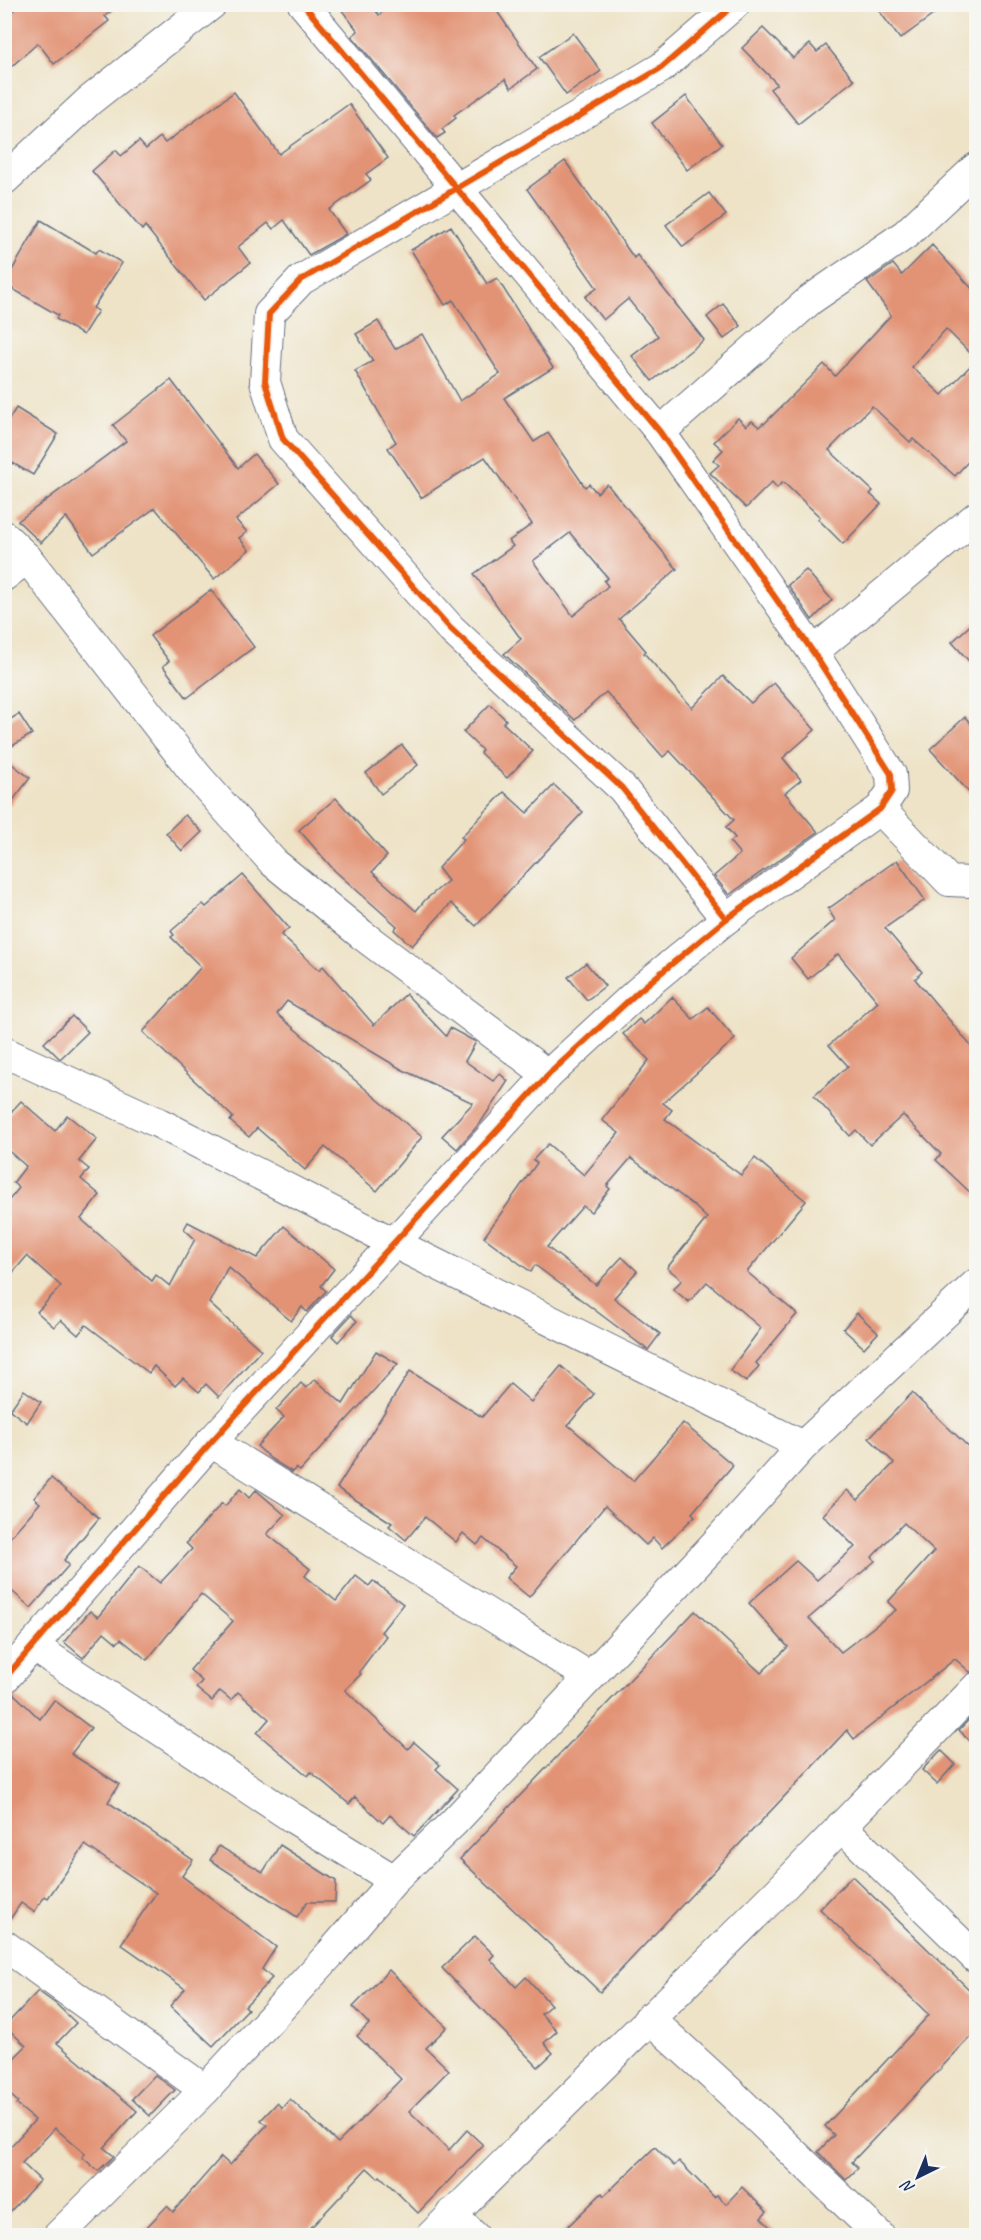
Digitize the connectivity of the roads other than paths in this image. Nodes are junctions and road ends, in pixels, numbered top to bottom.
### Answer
1 (213, 4) edge
2 (303, 4) edge
3 (735, 4) edge
4 (976, 168) edge
5 (4, 180) edge
6 (455, 189) junction
7 (660, 432) junction
8 (976, 517) edge
9 (4, 536) edge
10 (16, 567) edge
11 (813, 652) junction
12 (880, 809) junction
13 (976, 879) edge
14 (726, 919) junction
15 (4, 1052) edge
16 (548, 1075) junction
17 (394, 1242) junction
18 (976, 1284) edge
19 (211, 1442) junction
20 (803, 1446) junction
21 (33, 1646) junction
22 (590, 1677) junction
23 (4, 1679) edge
24 (976, 1688) edge
25 (841, 1826) junction
26 (394, 1880) junction
27 (4, 1946) edge
28 (976, 1958) edge
29 (650, 2018) junction
30 (205, 2090) junction
31 (452, 2214) junction
32 (58, 2235) edge
33 (431, 2235) edge
34 (474, 2235) edge
35 (880, 2235) edge

1 - 5 street
2 - 6 street
3 - 6 street
4 - 7 street
6 - 7 street
6 - 14 street
7 - 11 street
8 - 11 street
9 - 10 street
10 - 16 street
11 - 12 street
12 - 13 street
12 - 14 street
14 - 16 street
15 - 17 street
16 - 17 street
17 - 19 street
17 - 20 street
18 - 20 street
19 - 21 street
19 - 22 street
20 - 22 street
21 - 23 street
21 - 26 street
22 - 26 street
24 - 25 street
25 - 28 street
25 - 29 street
26 - 30 street
27 - 30 street
29 - 31 street
29 - 35 street
30 - 32 street
31 - 33 street
31 - 34 street

